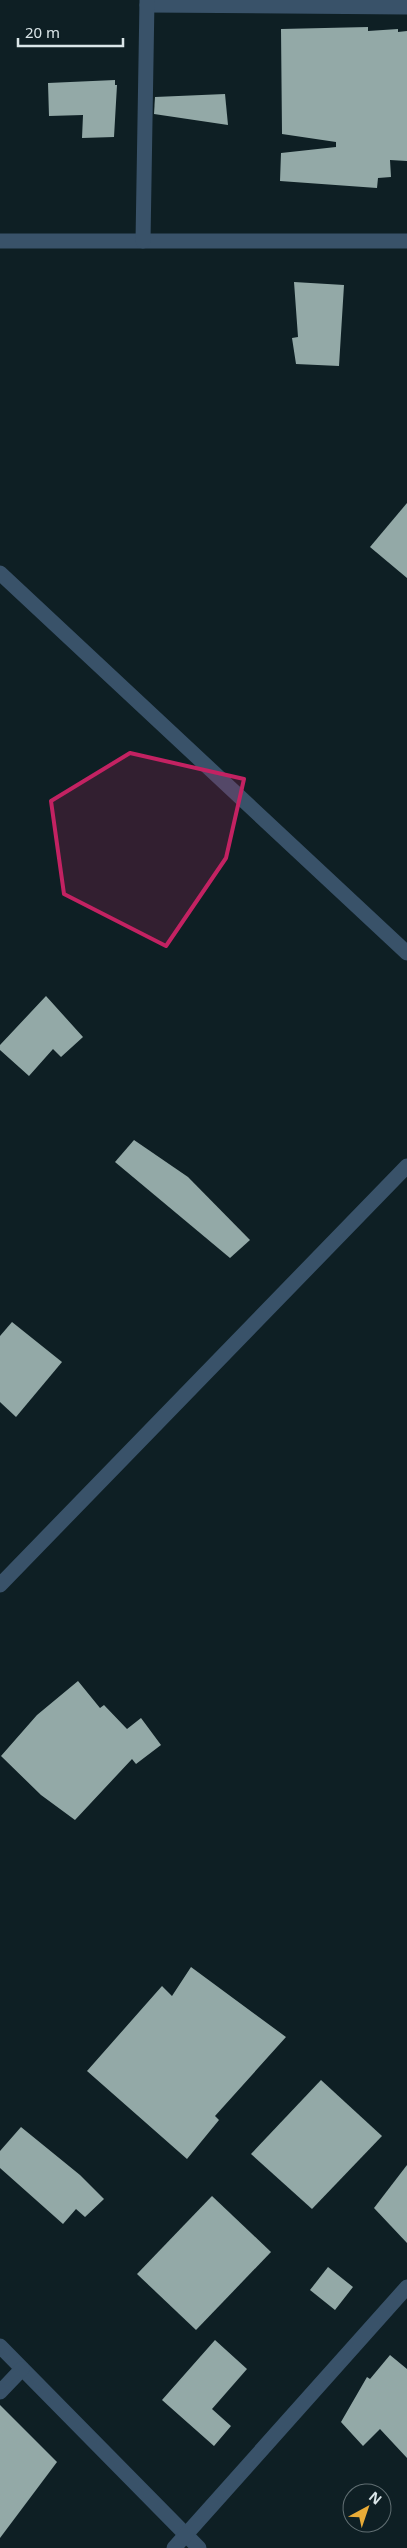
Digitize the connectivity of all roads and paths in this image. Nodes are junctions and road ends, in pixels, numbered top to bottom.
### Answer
1 (147, 3) edge
2 (407, 8) edge
3 (143, 241) junction
4 (407, 241) edge
5 (0, 242) edge
6 (0, 573) edge
7 (407, 953) edge
8 (407, 1166) edge
9 (0, 1585) edge
10 (407, 2287) edge
11 (0, 2346) edge
12 (22, 2369) junction
13 (0, 2392) edge
14 (186, 2535) junction
15 (174, 2548) edge
16 (199, 2548) edge

1 - 2 street
1 - 3 street
3 - 4 street
3 - 5 street
6 - 7 street
8 - 9 street
10 - 14 street
11 - 12 street
12 - 13 street
12 - 14 street
14 - 15 street
14 - 16 street

